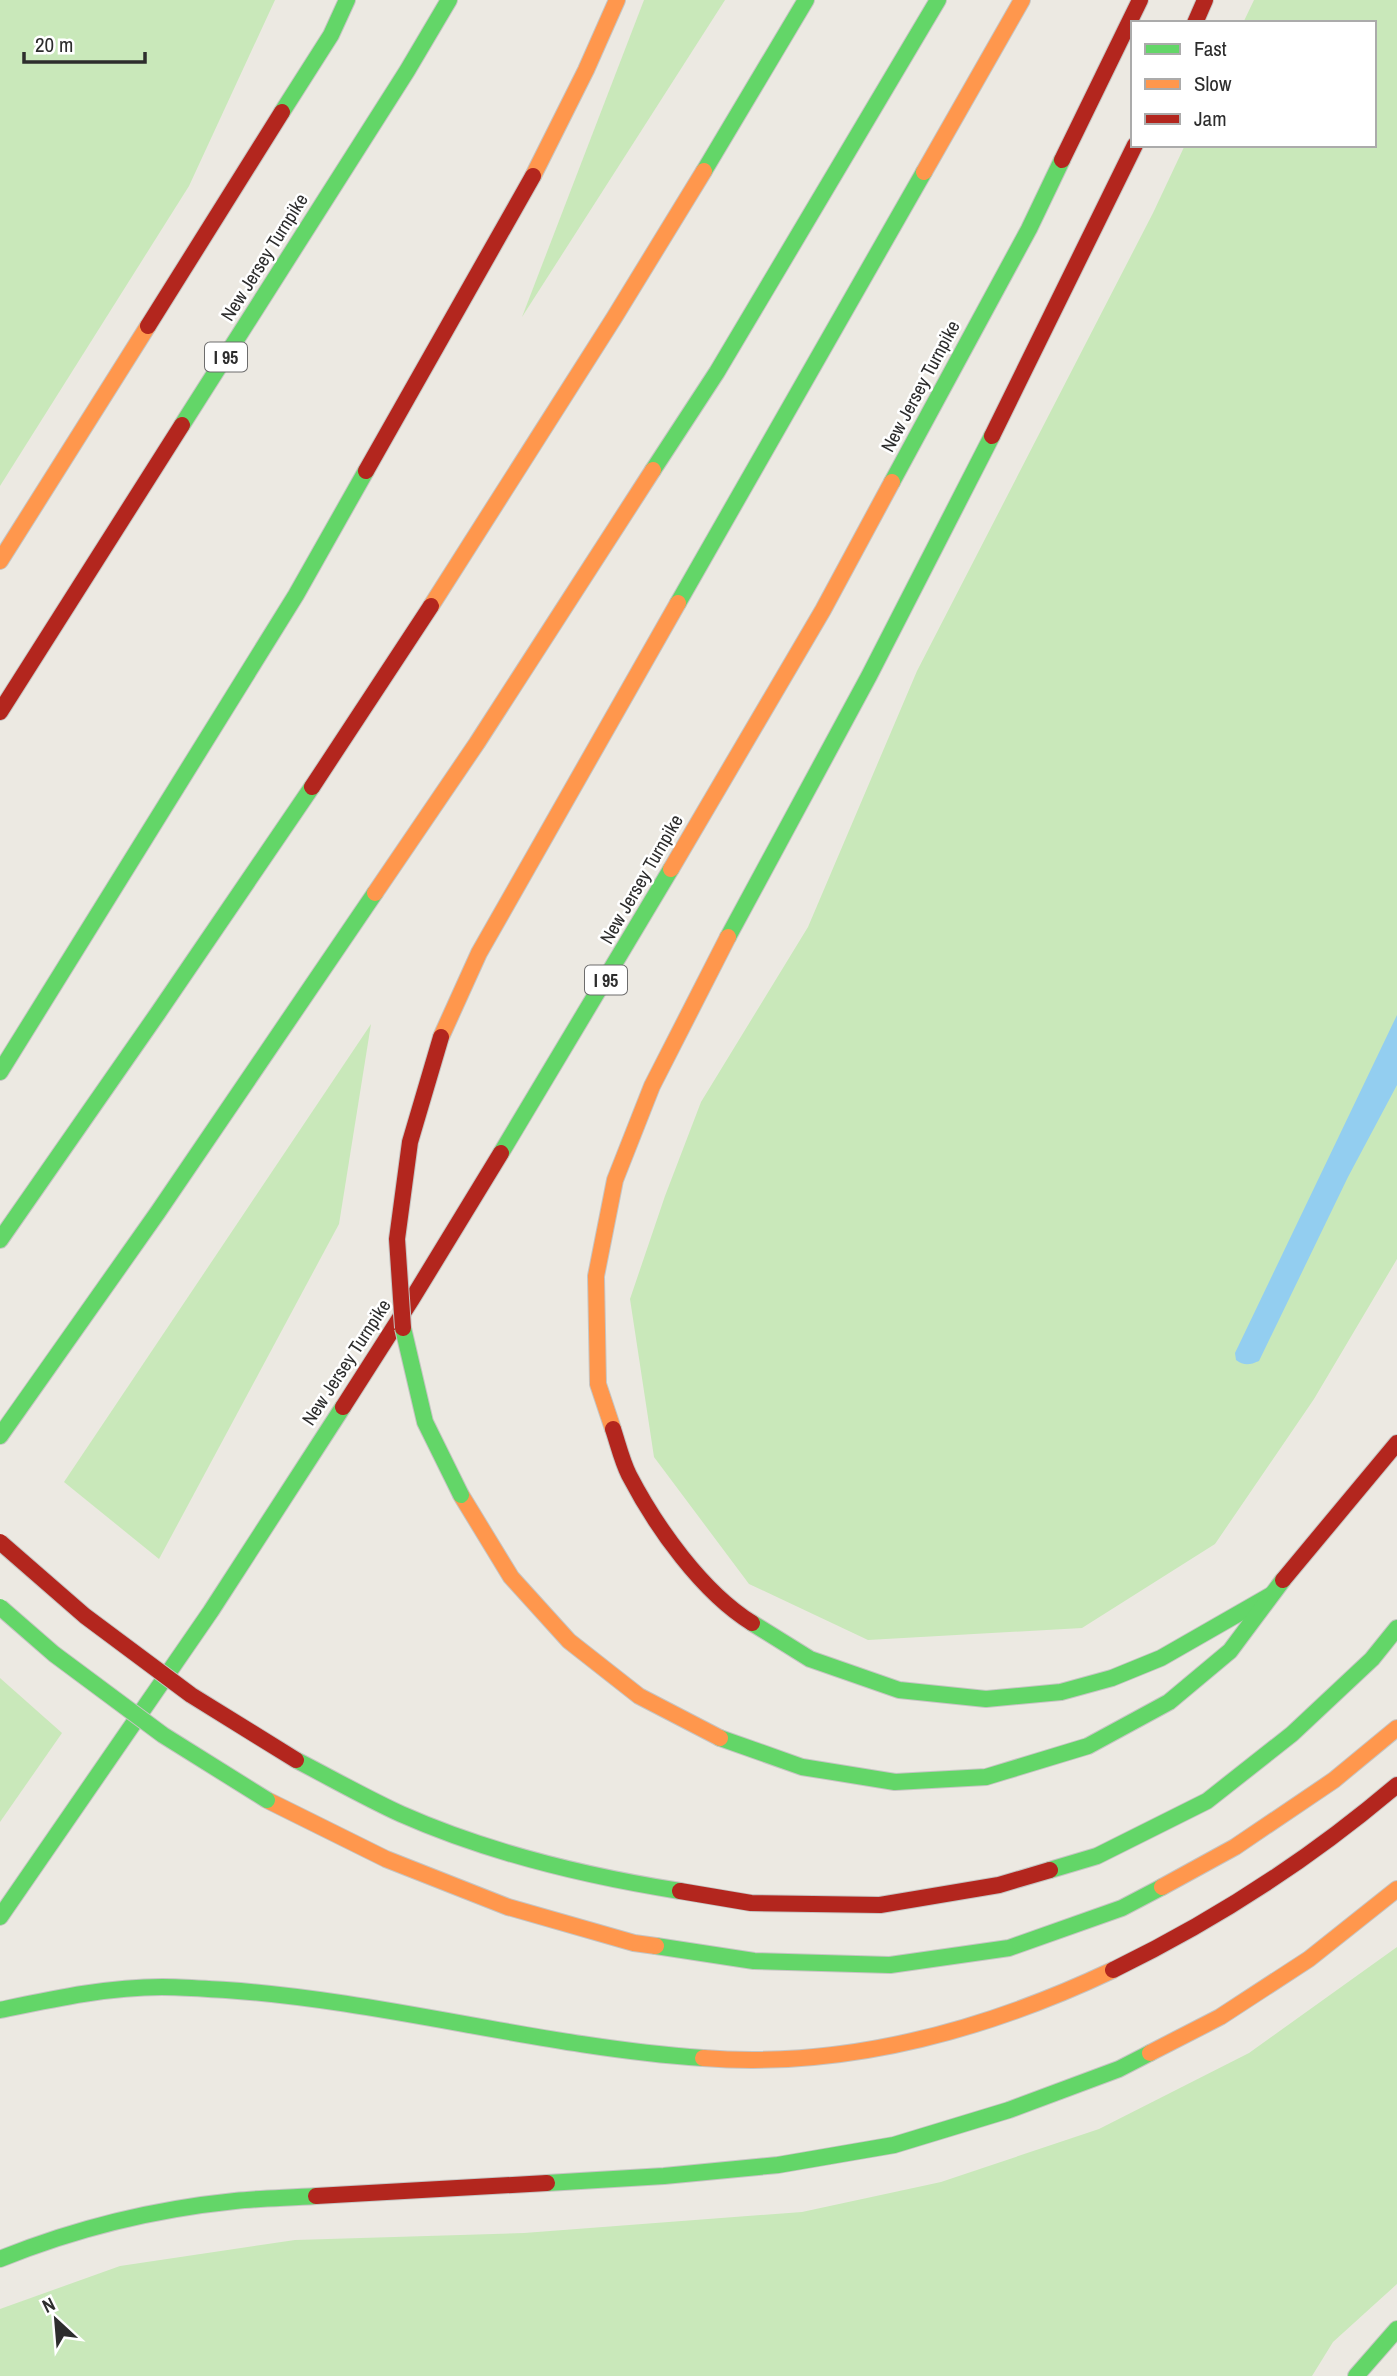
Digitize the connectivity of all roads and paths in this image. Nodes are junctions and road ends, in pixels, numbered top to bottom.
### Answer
1 (347, 0) edge
2 (449, 0) edge
3 (617, 0) edge
4 (806, 0) edge
5 (938, 0) edge
6 (1022, 0) edge
7 (1140, 0) edge
8 (1205, 0) edge
9 (1196, 21) edge
10 (1134, 147) edge
11 (0, 561) edge
12 (0, 712) edge
13 (0, 1072) edge
14 (0, 1240) edge
15 (0, 1436) edge
16 (1397, 1443) edge
17 (0, 1542) edge
18 (1271, 1595) junction
19 (0, 1606) edge
20 (1397, 1628) edge
21 (1397, 1728) edge
22 (1397, 1785) edge
23 (1397, 1889) edge
24 (0, 1917) edge
25 (0, 2010) edge
26 (0, 2259) edge
27 (1397, 2329) edge
28 (1356, 2376) edge

1 - 11 main road
2 - 12 main road, New Jersey Turnpike / I 95
3 - 13 main road
4 - 14 main road
5 - 15 main road
6 - 18 main road, bridge
7 - 24 main road, New Jersey Turnpike / I 95
8 - 9 main road
10 - 18 main road
16 - 18 main road
17 - 20 main road, bridge
19 - 21 main road, bridge
22 - 25 main road
23 - 26 main road
27 - 28 main road

